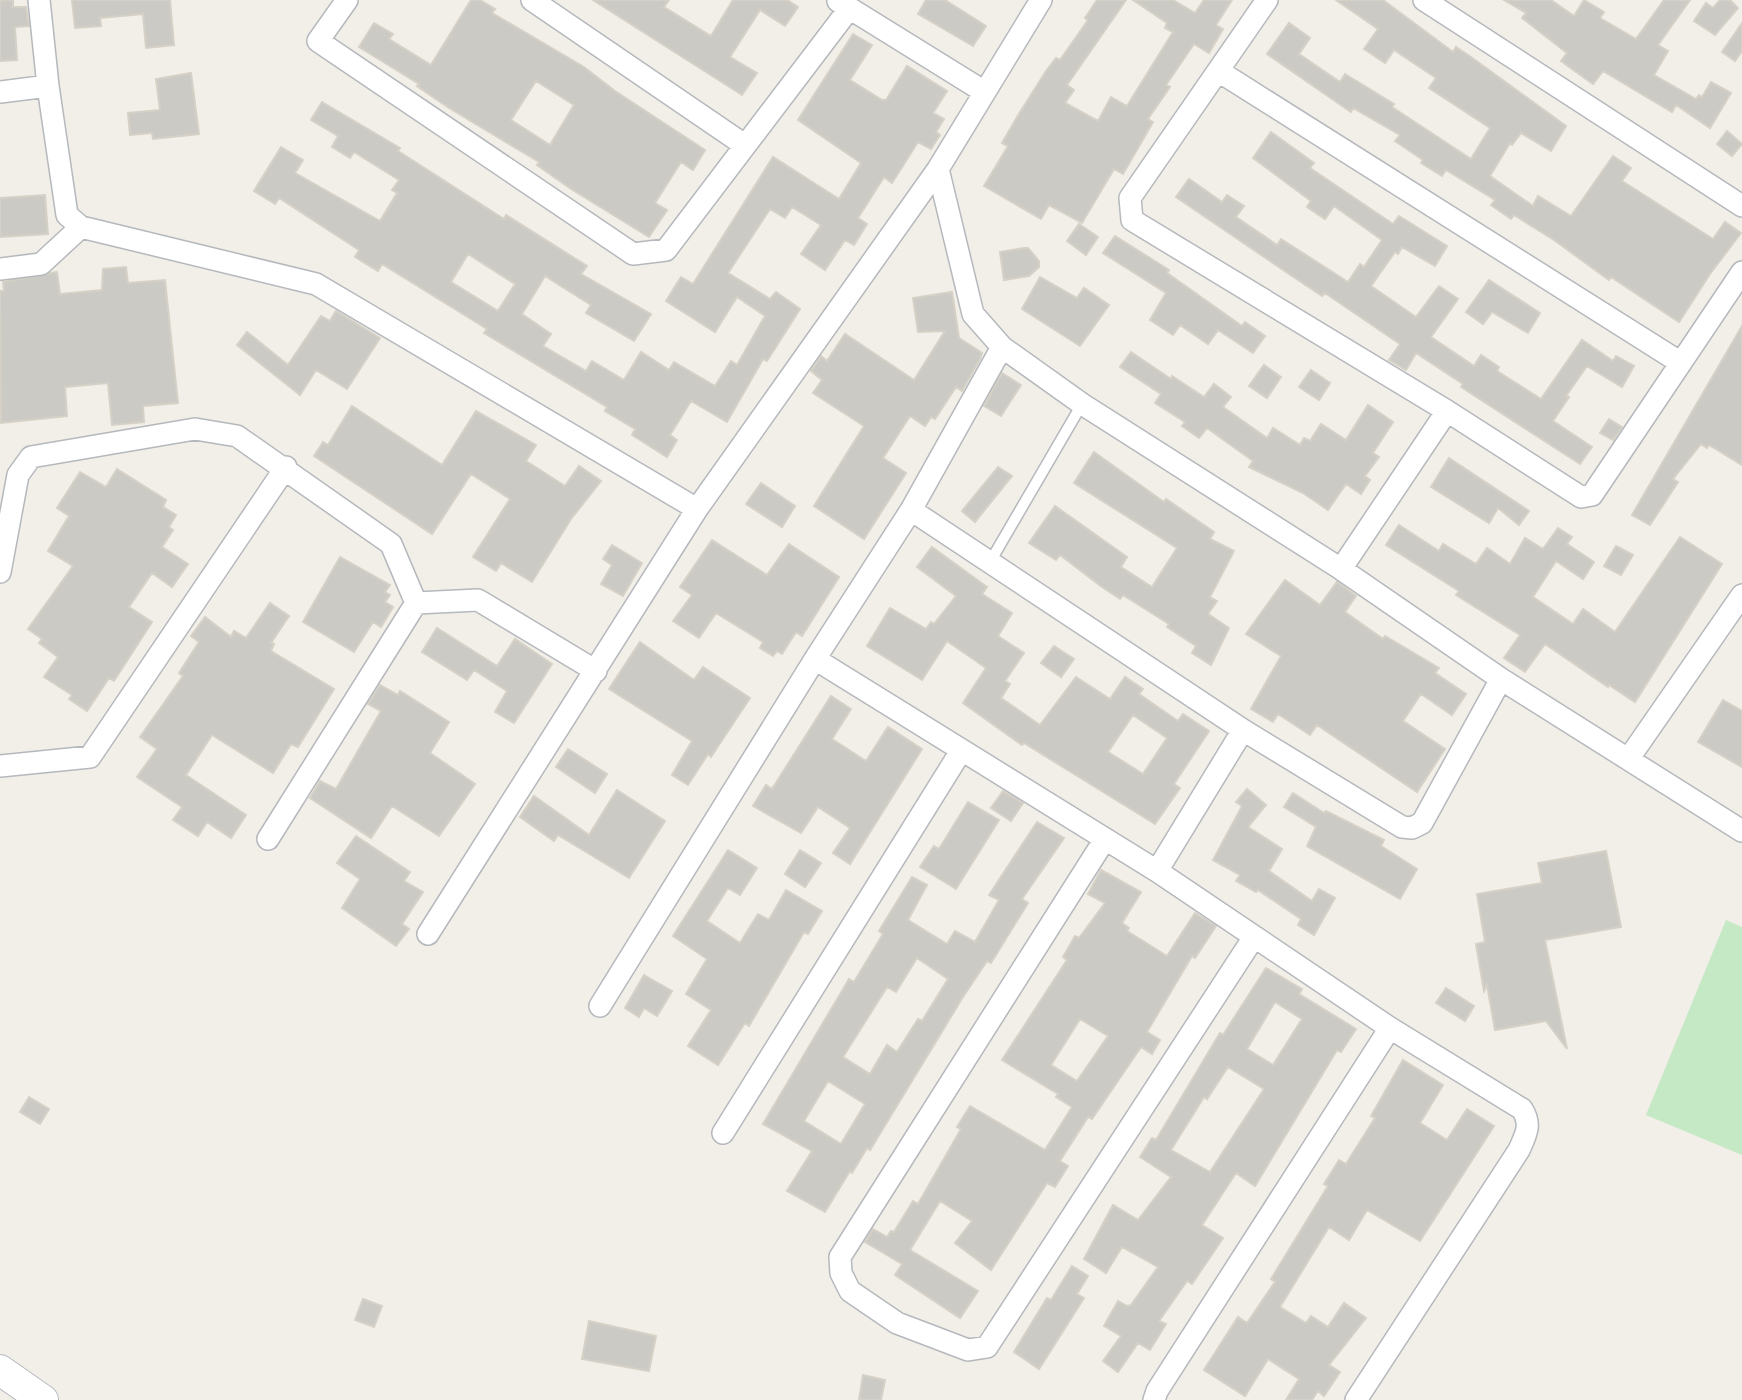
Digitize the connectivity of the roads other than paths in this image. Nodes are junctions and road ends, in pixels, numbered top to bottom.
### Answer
1 (39, 0) edge
2 (347, 0) edge
3 (532, 0) edge
4 (1041, 0) edge
5 (1267, 0) edge
6 (1424, 0) edge
7 (843, 4) edge
8 (1220, 72) junction
9 (48, 86) junction
10 (983, 91) junction
11 (0, 92) edge
12 (743, 144) junction
13 (938, 169) junction
14 (1742, 206) edge
15 (81, 227) junction
16 (0, 268) edge
17 (1742, 272) edge
18 (1734, 304) edge
19 (1002, 347) junction
20 (1681, 363) junction
21 (1082, 404) junction
22 (1447, 411) junction
23 (286, 467) junction
24 (696, 509) junction
25 (911, 510) junction
26 (990, 562) junction
27 (1341, 569) junction
28 (0, 572) edge
29 (416, 603) junction
30 (1738, 608) edge
31 (815, 659) junction
32 (596, 671) junction
33 (1502, 679) junction
34 (1243, 730) junction
35 (961, 751) junction
36 (1629, 758) junction
37 (0, 766) edge
38 (1742, 831) edge
39 (268, 839) dead end
40 (1105, 839) junction
41 (1157, 871) junction
42 (428, 934) dead end
43 (1254, 937) junction
44 (600, 1006) dead end
45 (1390, 1028) junction
46 (723, 1133) dead end
47 (0, 1370) edge
48 (43, 1400) edge
49 (1154, 1400) edge
50 (1356, 1400) edge

1 - 9 street
2 - 12 street
3 - 12 street
4 - 10 street
5 - 8 street
6 - 14 street
7 - 10 street
7 - 12 street
8 - 20 street
8 - 22 street
9 - 11 street
9 - 15 street
10 - 13 street
13 - 19 street
13 - 24 street
15 - 16 street
15 - 24 street
17 - 18 street
18 - 20 street
19 - 21 street
19 - 25 street
20 - 22 street
21 - 26 lane
21 - 27 street
22 - 27 street
23 - 28 street
23 - 29 street
23 - 37 street
24 - 32 street
25 - 26 street
25 - 31 street
26 - 34 street
27 - 33 street
29 - 32 street
29 - 39 street
30 - 36 street
31 - 35 street
31 - 44 street
32 - 42 street
33 - 34 street
33 - 36 street
34 - 41 street
35 - 40 street
35 - 46 street
36 - 38 street
40 - 41 street
40 - 43 street
41 - 43 street
43 - 45 street
45 - 49 street
45 - 50 street
47 - 48 main road

